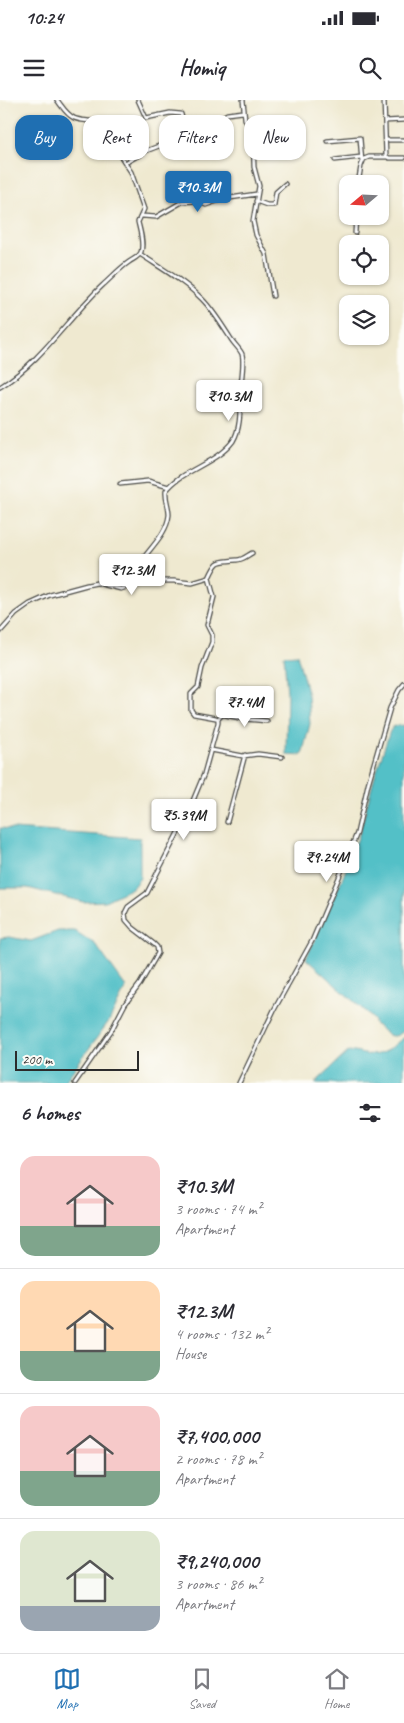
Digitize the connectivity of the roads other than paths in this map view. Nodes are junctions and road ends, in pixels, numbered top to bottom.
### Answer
1 (57, 100) edge
2 (138, 100) edge
3 (243, 100) edge
4 (384, 100) edge
5 (244, 112) junction
6 (159, 115) edge
7 (160, 115) edge
8 (181, 115) edge
9 (226, 115) edge
10 (404, 120) edge
11 (385, 121) junction
12 (386, 140) junction
13 (404, 140) edge
14 (327, 141) dead end
15 (159, 146) edge
16 (387, 157) junction
17 (404, 158) edge
18 (335, 160) dead end
19 (362, 160) junction
20 (125, 163) junction
21 (360, 175) edge
22 (284, 184) dead end
23 (257, 194) junction
24 (256, 201) junction
25 (141, 216) junction
26 (355, 225) edge
27 (355, 233) dead end
28 (140, 254) junction
29 (273, 296) dead end
30 (0, 387) edge
31 (120, 484) dead end
32 (169, 487) junction
33 (252, 553) dead end
34 (209, 578) junction
35 (148, 580) junction
36 (0, 632) edge
37 (404, 684) edge
38 (218, 719) junction
39 (266, 721) dead end
40 (211, 750) junction
41 (245, 756) junction
42 (282, 757) dead end
43 (226, 822) dead end
44 (75, 1083) edge
45 (239, 1083) edge

1 - 20 street
2 - 6 street
3 - 5 street
4 - 11 street
5 - 9 street
5 - 23 street
7 - 8 street
10 - 11 street
11 - 12 street
12 - 13 street
12 - 16 street
14 - 19 street
15 - 20 street
16 - 17 street
16 - 19 street
18 - 19 street
19 - 21 street
20 - 25 street
22 - 24 street
23 - 24 street
23 - 25 street
24 - 29 street
25 - 28 street
26 - 27 street
28 - 30 street
28 - 32 street
31 - 32 street
32 - 35 street
33 - 34 street
34 - 35 street
34 - 38 street
35 - 36 street
37 - 45 street
38 - 39 street
38 - 40 street
40 - 41 street
40 - 44 street
41 - 42 street
41 - 43 street

